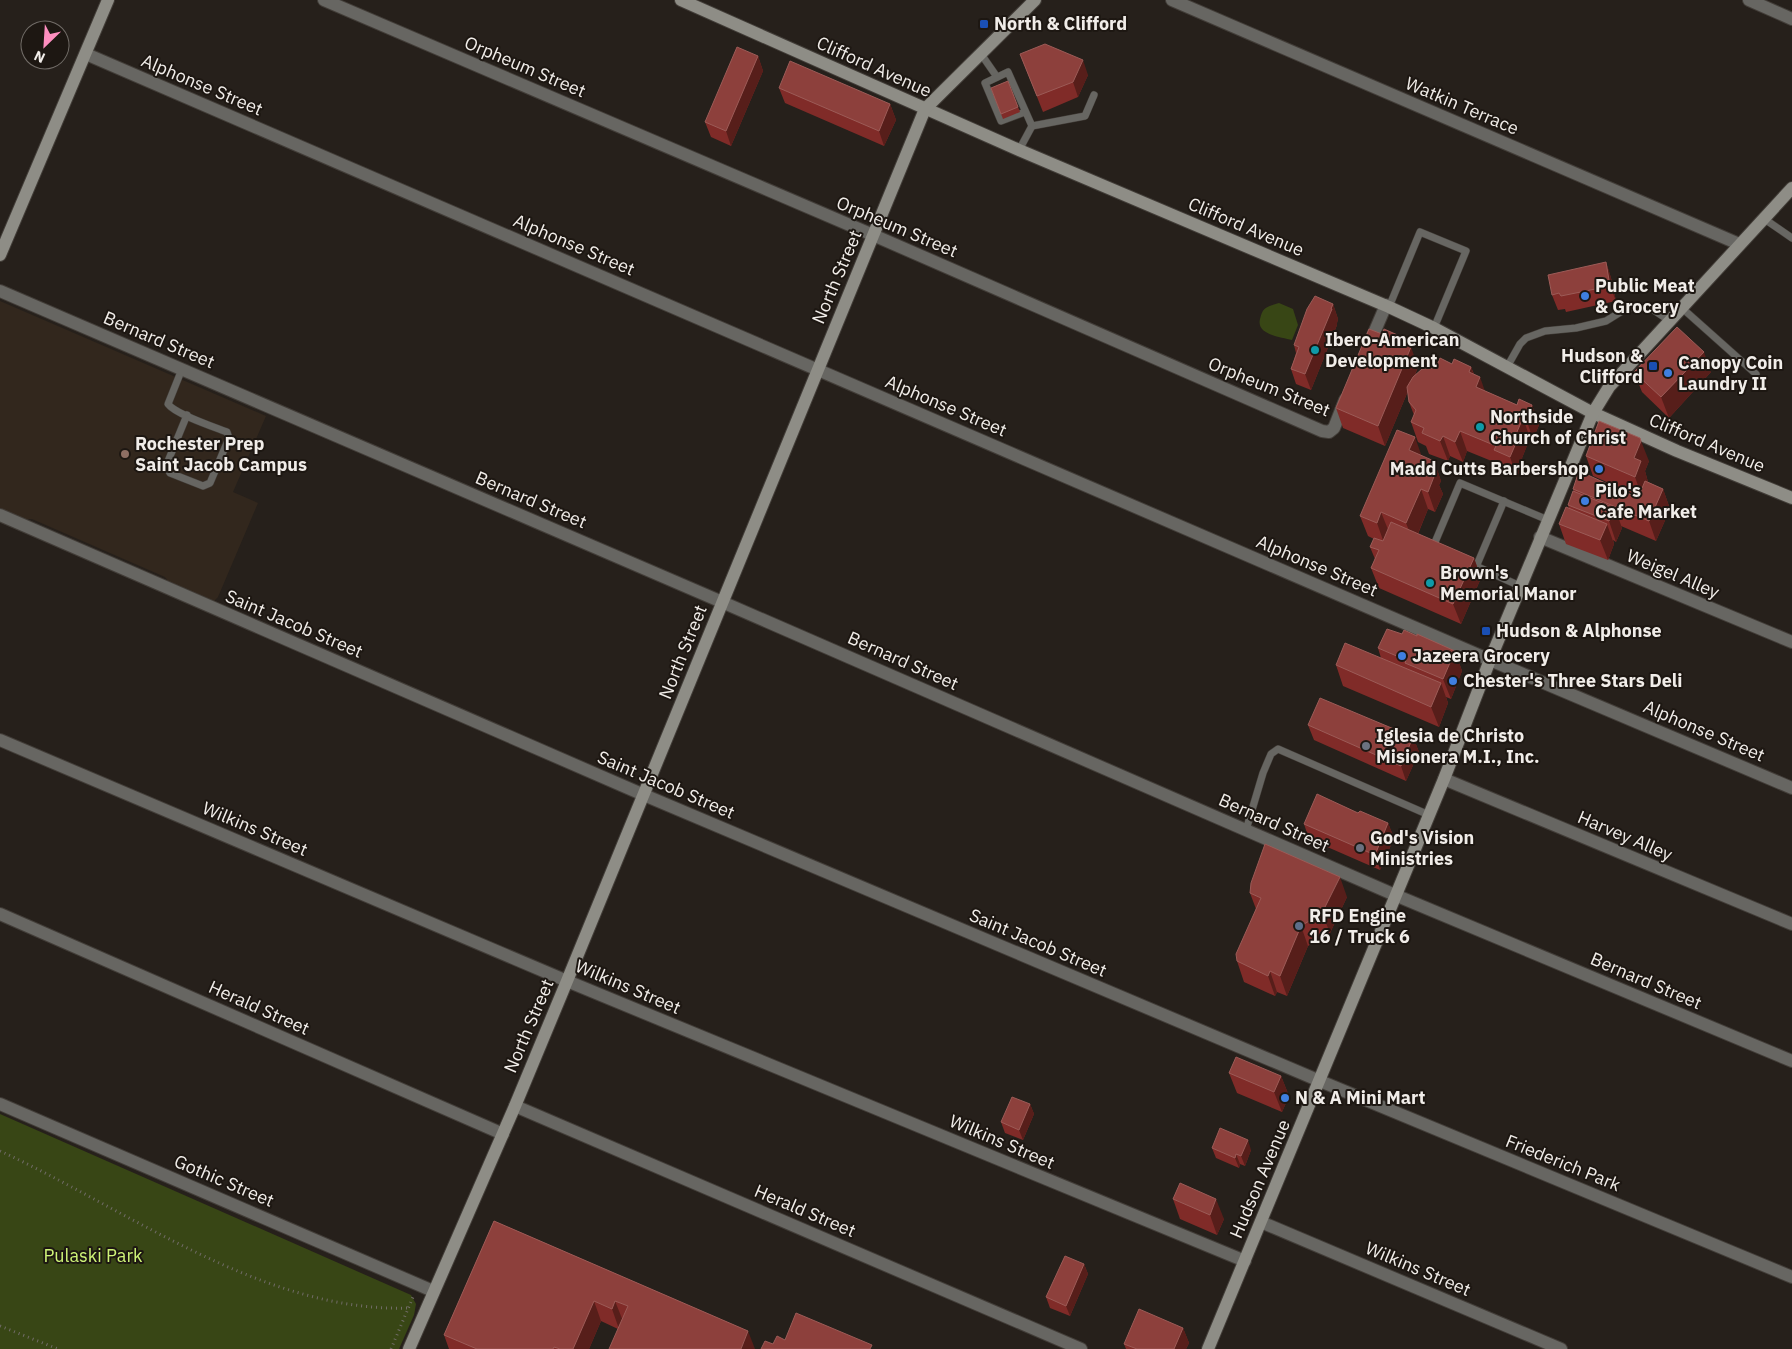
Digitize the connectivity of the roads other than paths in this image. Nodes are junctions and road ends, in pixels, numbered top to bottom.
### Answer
1 (108, 0) edge
2 (324, 0) edge
3 (681, 0) edge
4 (1035, 0) edge
5 (1172, 0) edge
6 (1749, 0) edge
7 (1792, 19) edge
8 (86, 54) junction
9 (981, 54) junction
10 (997, 77) junction
11 (1094, 95) dead end
12 (925, 109) junction
13 (1025, 112) junction
14 (1032, 126) junction
15 (1020, 150) junction
16 (1792, 188) edge
17 (1763, 218) junction
18 (873, 235) junction
19 (1792, 238) edge
20 (1739, 244) junction
21 (0, 256) edge
22 (0, 291) edge
23 (1387, 306) junction
24 (1682, 308) junction
25 (1670, 321) junction
26 (1434, 328) junction
27 (1363, 358) edge
28 (1507, 366) junction
29 (182, 369) junction
30 (817, 369) junction
31 (1756, 374) dead end
32 (1348, 393) edge
33 (1593, 413) junction
34 (187, 415) junction
35 (1792, 498) edge
36 (1504, 502) junction
37 (0, 515) edge
38 (1548, 520) junction
39 (1540, 537) junction
40 (1442, 551) edge
41 (1459, 559) edge
42 (1476, 567) junction
43 (1520, 586) junction
44 (722, 602) junction
45 (1792, 642) edge
46 (1490, 660) junction
47 (0, 740) edge
48 (1444, 779) junction
49 (1792, 788) edge
50 (644, 795) junction
51 (1429, 815) junction
52 (1246, 830) junction
53 (1395, 895) junction
54 (0, 914) edge
55 (1792, 924) edge
56 (568, 980) junction
57 (1792, 1061) edge
58 (1320, 1081) junction
59 (0, 1104) edge
60 (515, 1106) junction
61 (503, 1134) junction
62 (1261, 1222) junction
63 (1245, 1261) junction
64 (1792, 1277) edge
65 (433, 1291) junction
66 (409, 1349) edge
67 (1081, 1349) edge
68 (1208, 1349) edge
69 (1561, 1349) edge

1 - 8 main road
2 - 18 street, Orpheum Street
3 - 12 main road, Clifford Avenue
4 - 9 main road, North Street
5 - 20 street, Watkin Terrace
6 - 7 street
8 - 21 main road
8 - 30 street, Alphonse Street
9 - 10 lane
9 - 12 main road, North Street
10 - 13 lane
10 - 13 lane
11 - 14 lane
12 - 15 main road, Clifford Avenue
12 - 18 main road, North Street
13 - 14 lane
14 - 15 lane
15 - 23 main road, Clifford Avenue
16 - 17 main road, Hudson Avenue
17 - 19 lane
17 - 20 main road, Hudson Avenue
18 - 30 main road, North Street
18 - 32 street, Orpheum Street
20 - 24 main road, Hudson Avenue
22 - 29 street, Bernard Street
23 - 26 main road, Clifford Avenue
23 - 26 lane
23 - 27 street
24 - 25 main road, Hudson Avenue
24 - 31 lane
25 - 28 lane
25 - 33 main road, Hudson Avenue
26 - 28 main road, Clifford Avenue
28 - 33 main road, Clifford Avenue
29 - 34 lane
29 - 44 street, Bernard Street
30 - 44 main road, North Street
30 - 46 street, Alphonse Street
33 - 35 main road, Clifford Avenue
33 - 38 main road, Hudson Avenue
34 - 34 lane
36 - 38 lane
36 - 40 lane
36 - 42 lane
37 - 50 street, Saint Jacob Street
38 - 39 main road, Hudson Avenue
39 - 43 main road, Hudson Avenue
39 - 45 street, Weigel Alley
41 - 42 lane
42 - 43 lane
43 - 46 main road, Hudson Avenue
44 - 50 main road, North Street
44 - 52 street, Bernard Street
46 - 48 main road, Hudson Avenue
46 - 49 street, Alphonse Street
47 - 56 street, Wilkins Street
48 - 51 main road, Hudson Avenue
48 - 55 street, Harvey Alley
50 - 56 main road, North Street
50 - 58 street, Saint Jacob Street
51 - 52 lane
51 - 53 main road, Hudson Avenue
52 - 53 street, Bernard Street
53 - 57 street, Bernard Street
53 - 58 main road, Hudson Avenue
54 - 61 street, Herald Street
56 - 60 main road, North Street
56 - 63 street, Wilkins Street
58 - 62 main road, Hudson Avenue
58 - 64 street, Friederich Park
59 - 65 street, Gothic Street
60 - 61 main road, North Street
60 - 67 street, Herald Street
61 - 65 main road, North Street
62 - 63 main road, Hudson Avenue
62 - 69 street, Wilkins Street
63 - 68 main road, Hudson Avenue
65 - 66 main road, North Street

